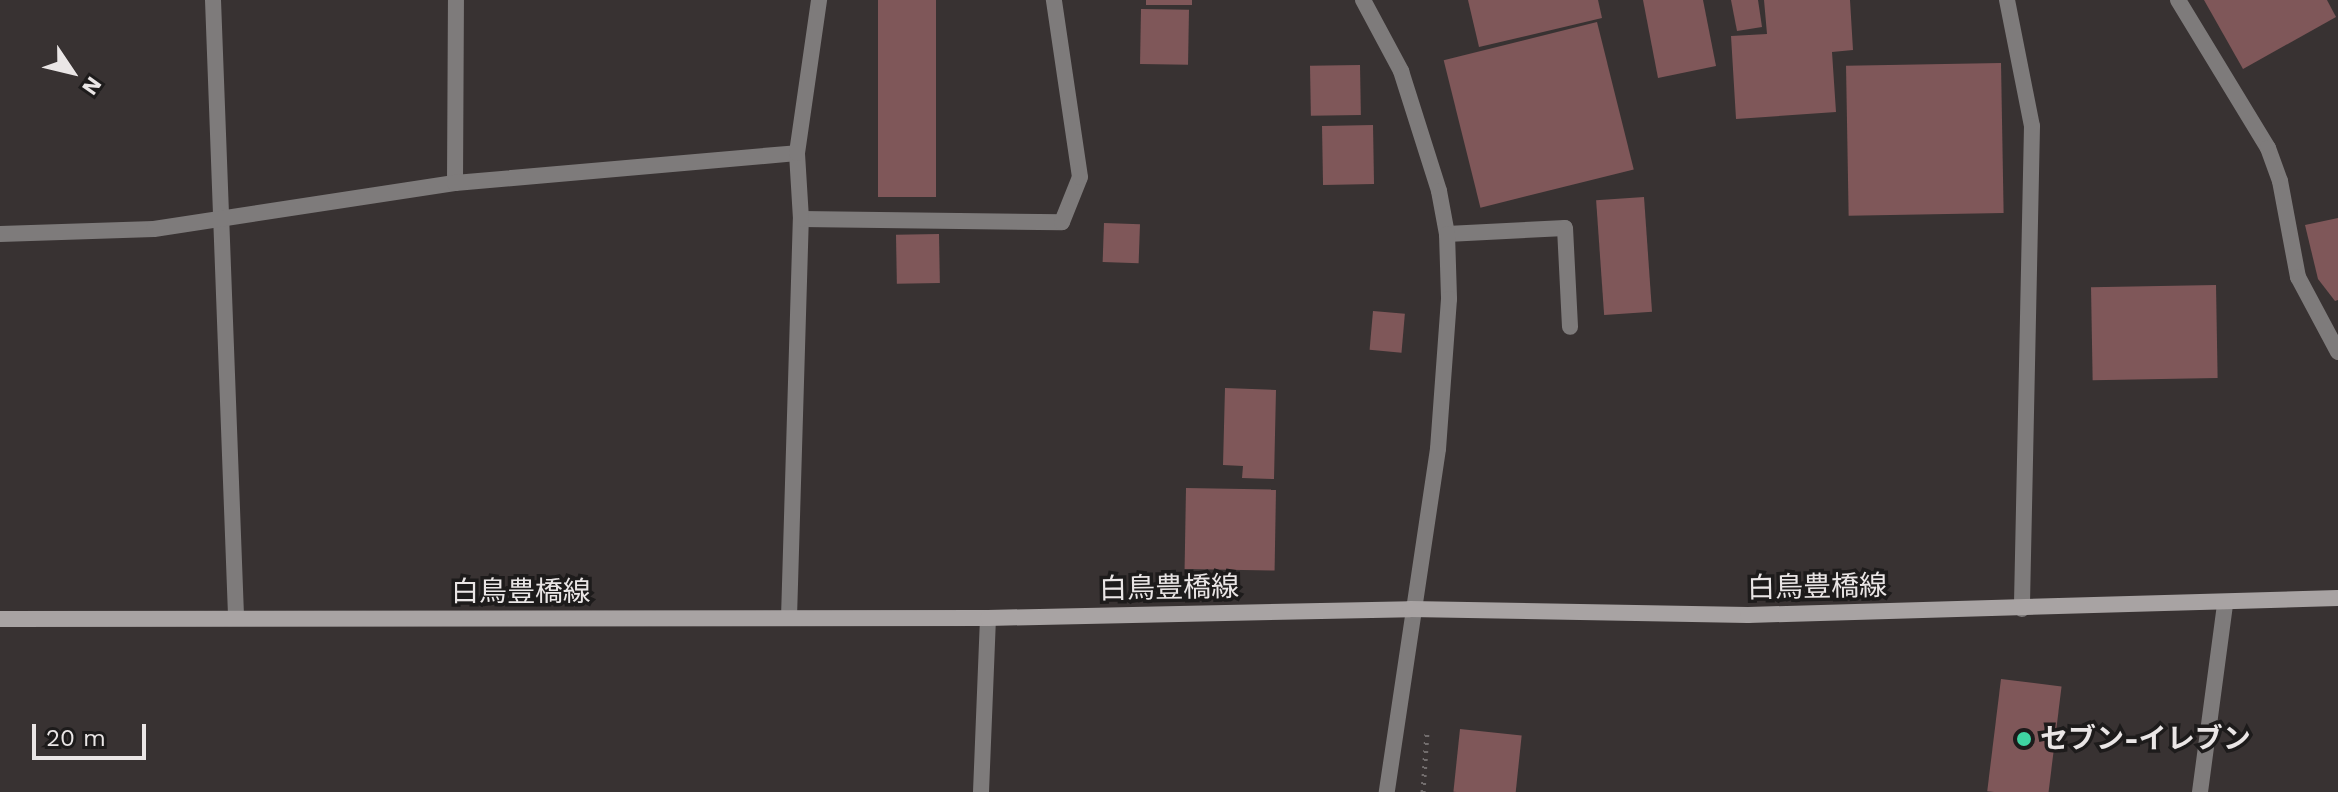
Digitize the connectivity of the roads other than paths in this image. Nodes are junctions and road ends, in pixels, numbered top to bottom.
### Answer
1 (213, 0) edge
2 (456, 0) edge
3 (819, 0) edge
4 (1054, 0) edge
5 (1363, 0) edge
6 (2007, 0) edge
7 (2178, 0) edge
8 (797, 153) junction
9 (455, 183) junction
10 (224, 217) junction
11 (801, 219) junction
12 (0, 234) edge
13 (1447, 234) junction
14 (1570, 327) dead end
15 (2338, 352) edge
16 (2338, 598) edge
17 (2225, 605) junction
18 (1410, 609) junction
19 (2022, 609) junction
20 (236, 616) junction
21 (789, 618) junction
22 (988, 618) junction
23 (0, 619) edge
24 (981, 792) edge
25 (1387, 792) edge
26 (2200, 792) edge

1 - 10 street
2 - 9 street
3 - 8 street
4 - 11 street
5 - 13 street
6 - 19 street
7 - 15 street
8 - 9 street
8 - 11 street
9 - 10 street
10 - 12 street
10 - 20 street
11 - 21 street
13 - 14 street
13 - 18 street
16 - 17 main road, 白鳥豊橋線
17 - 19 main road, 白鳥豊橋線
17 - 26 street
18 - 19 main road, 白鳥豊橋線
18 - 22 main road, 白鳥豊橋線
18 - 25 street
20 - 21 main road, 白鳥豊橋線
20 - 23 main road, 白鳥豊橋線
21 - 22 main road, 白鳥豊橋線
22 - 24 street

